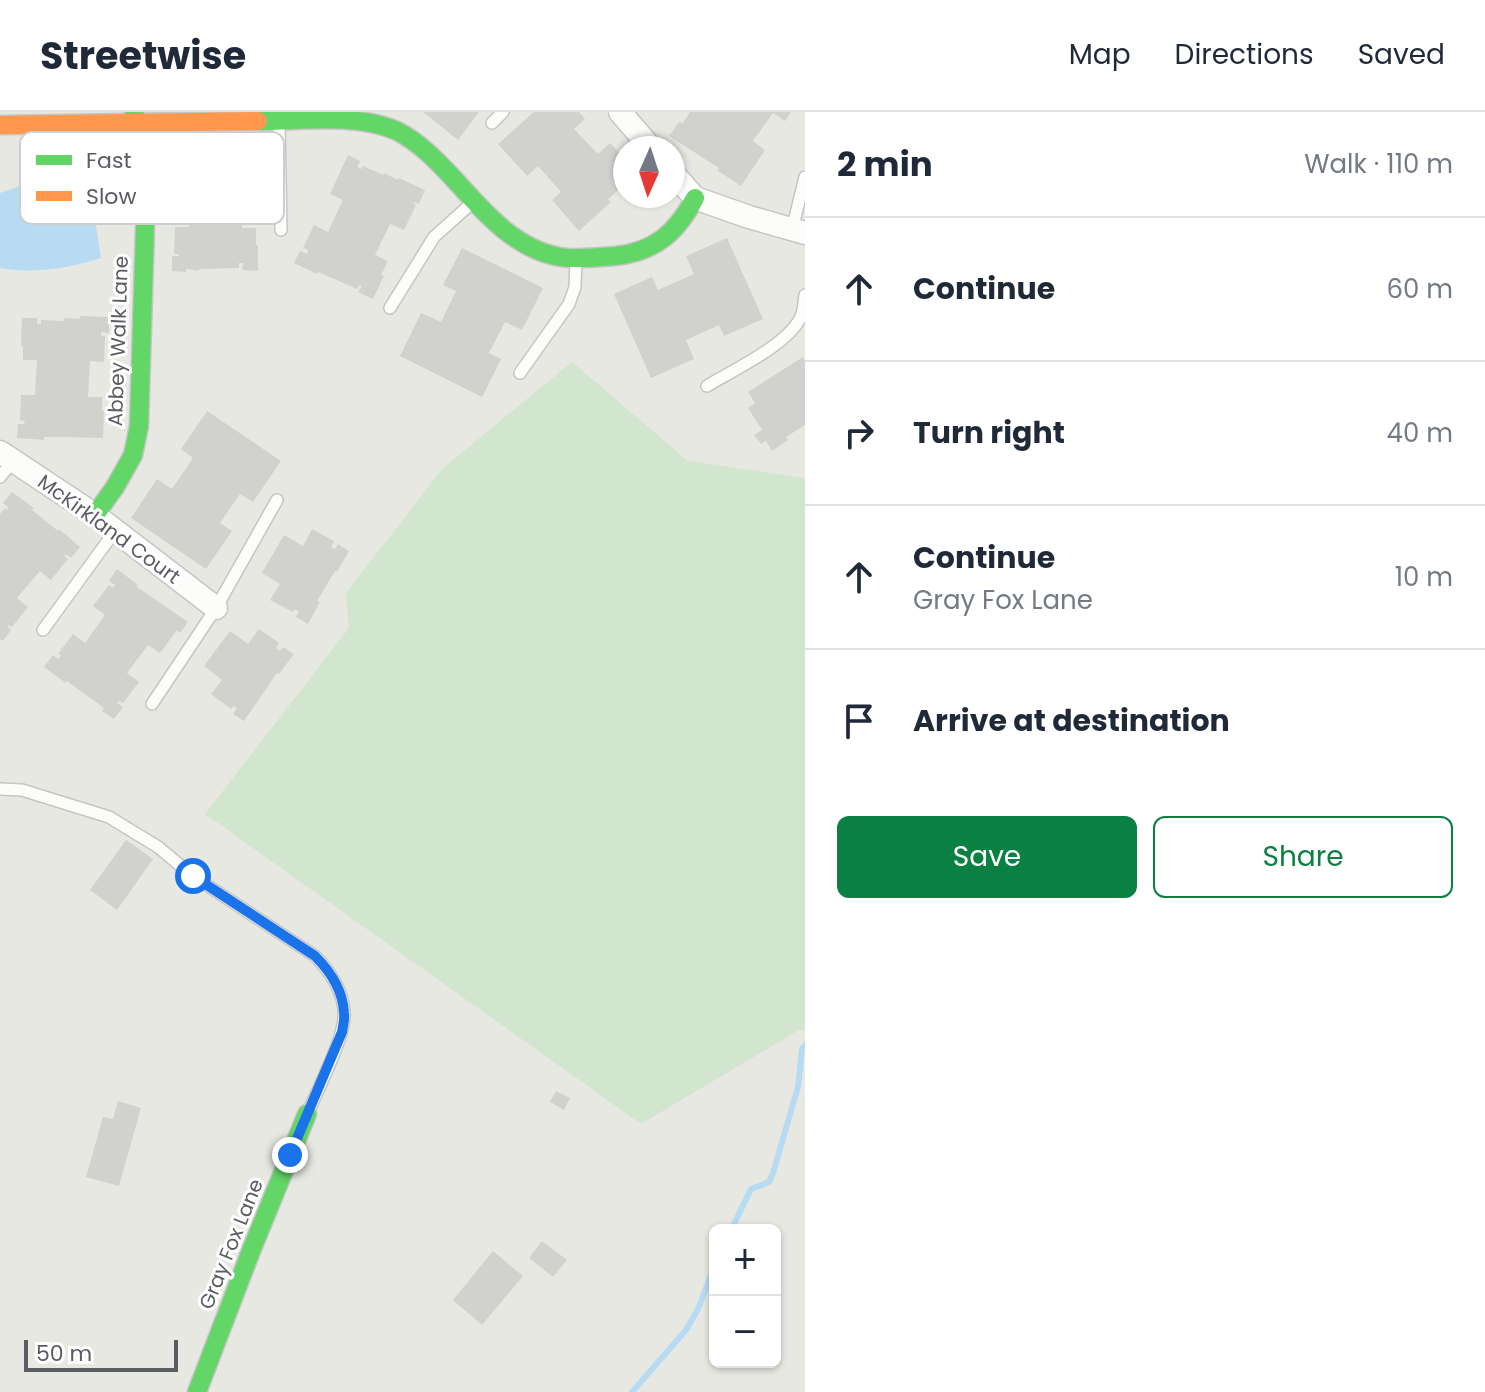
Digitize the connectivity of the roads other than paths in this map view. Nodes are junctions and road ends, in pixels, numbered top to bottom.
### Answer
1 (503, 112) edge
2 (620, 112) edge
3 (134, 118) edge
4 (279, 121) junction
5 (492, 123) dead end
6 (0, 125) edge
7 (279, 132) edge
8 (641, 136) edge
9 (805, 177) edge
10 (685, 187) edge
11 (695, 198) junction
12 (474, 201) junction
13 (145, 224) edge
14 (281, 224) edge
15 (281, 230) dead end
16 (798, 232) edge
17 (576, 258) junction
18 (805, 295) edge
19 (390, 308) dead end
20 (520, 373) dead end
21 (707, 386) dead end
22 (4, 463) edge
23 (277, 500) dead end
24 (95, 515) junction
25 (115, 531) junction
26 (216, 608) junction
27 (43, 630) dead end
28 (152, 704) dead end
29 (0, 789) edge
30 (307, 1114) joint
31 (197, 1392) edge

1 - 5 lane
2 - 8 street
3 - 4 street
3 - 6 street
4 - 7 lane
4 - 12 street
9 - 16 lane
10 - 11 street
11 - 16 street
11 - 17 street
12 - 17 street
12 - 19 lane
13 - 24 street, Abbey Walk Lane
14 - 15 lane
17 - 20 lane
18 - 21 lane
22 - 24 street, McKirkland Court
23 - 26 lane
24 - 25 street, McKirkland Court
25 - 26 street, McKirkland Court
25 - 27 lane
26 - 28 lane
29 - 30 lane
30 - 31 street, Gray Fox Lane

